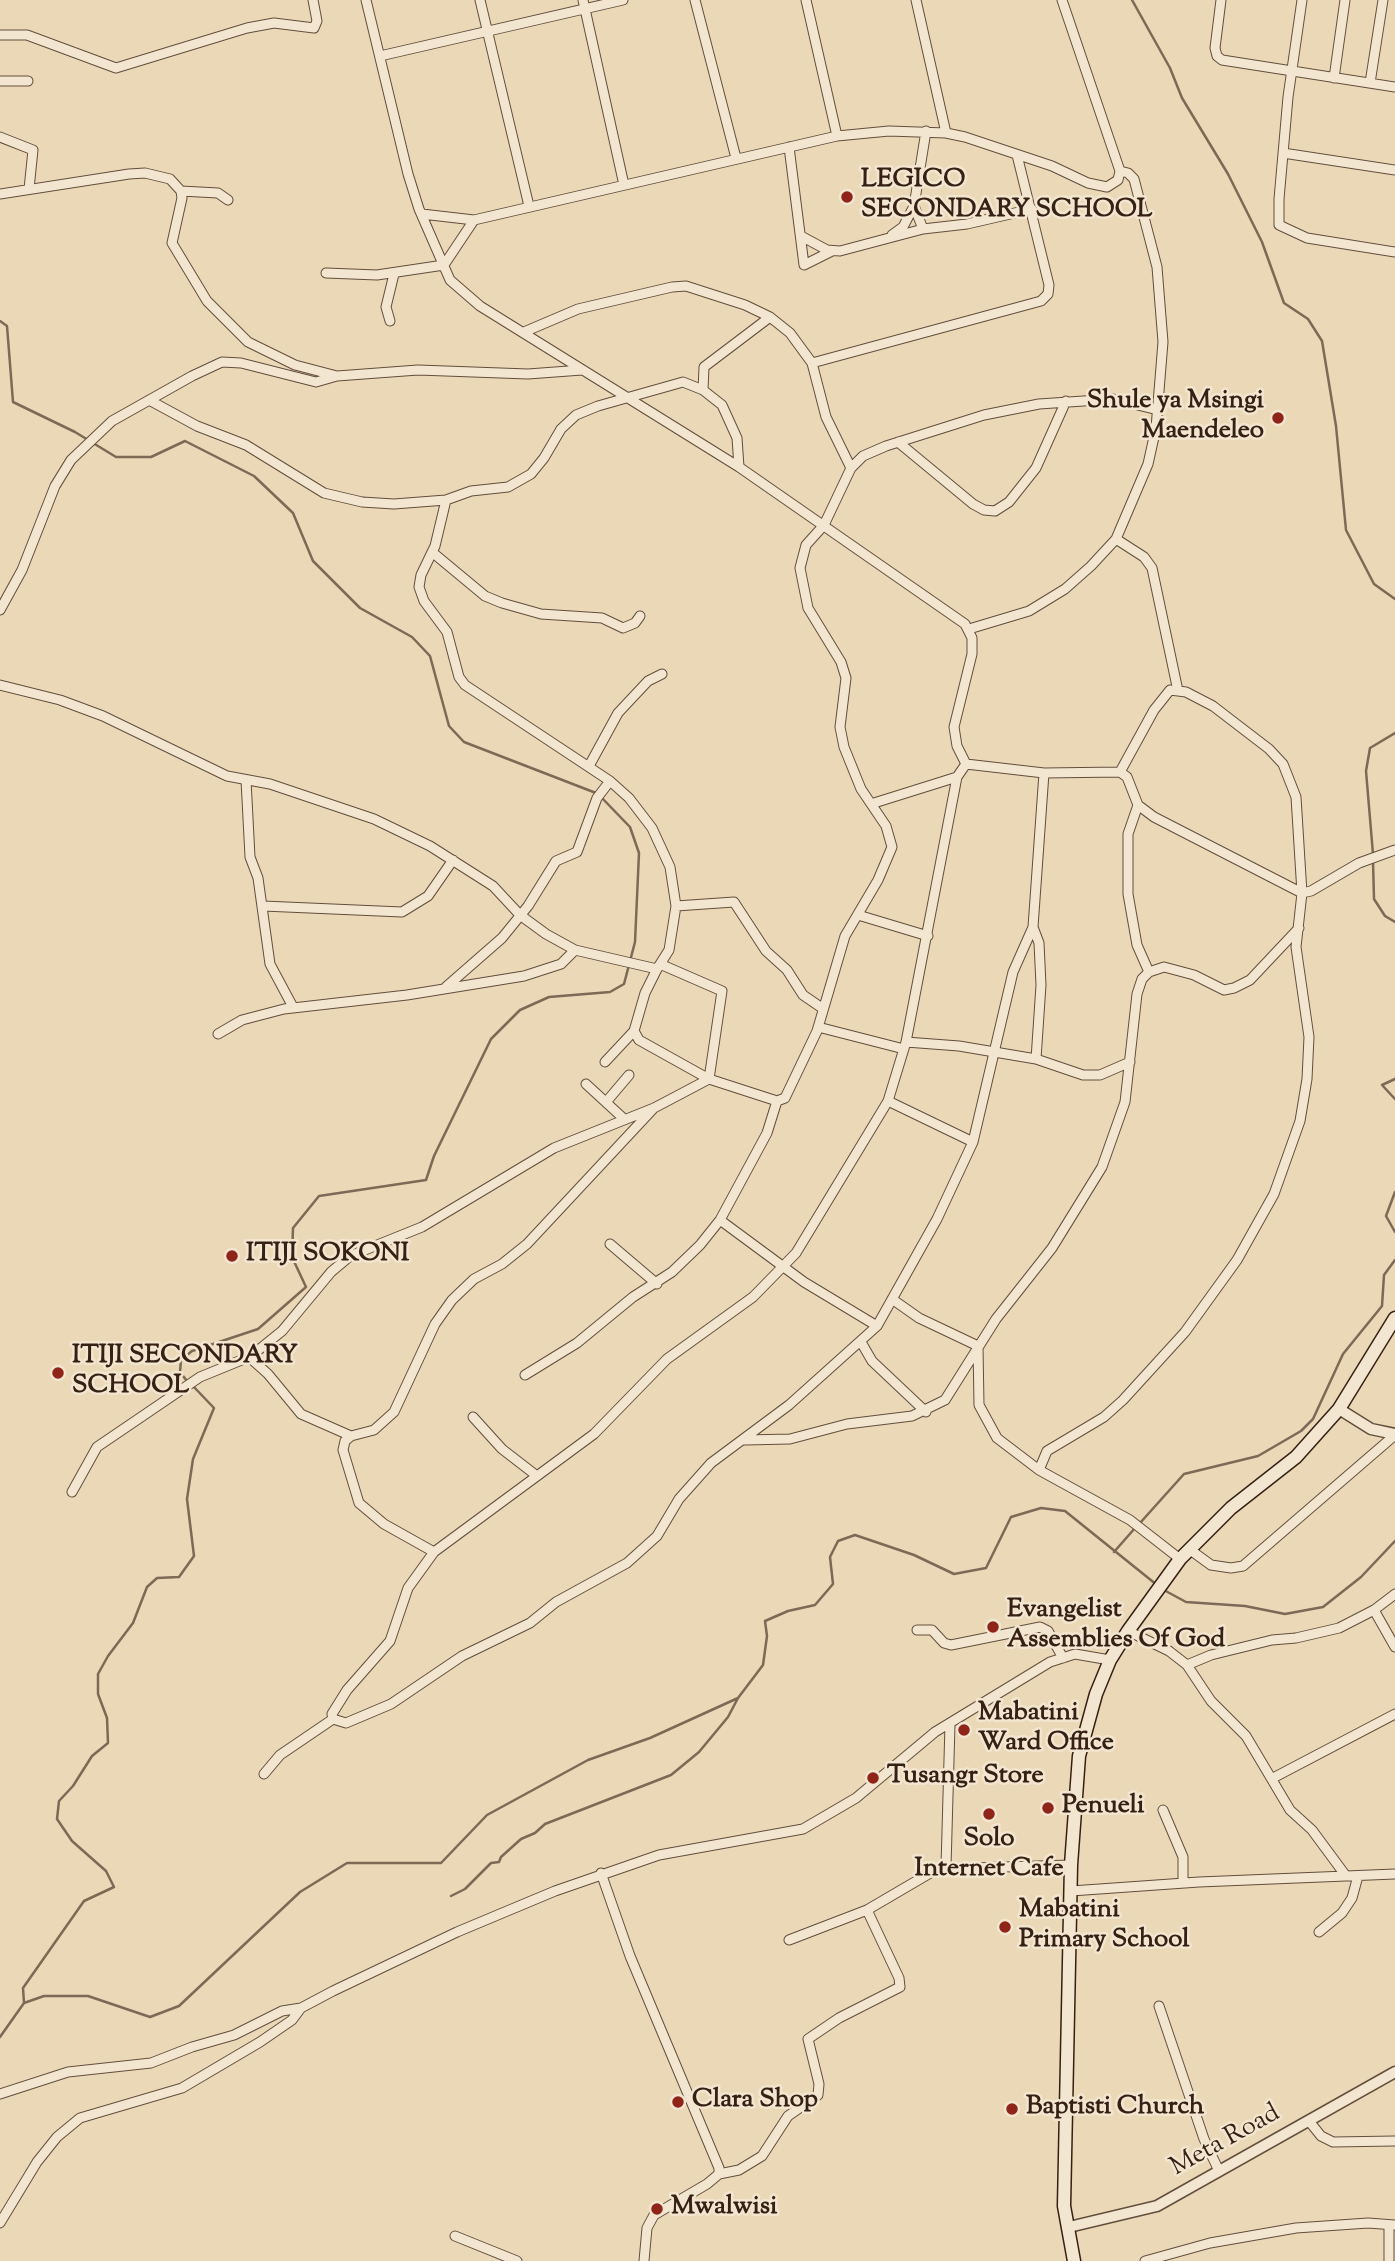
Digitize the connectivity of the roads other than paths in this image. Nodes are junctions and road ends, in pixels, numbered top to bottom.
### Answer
1 (313, 0) edge
2 (366, 0) edge
3 (480, 0) edge
4 (623, 0) edge
5 (695, 0) edge
6 (806, 0) edge
7 (916, 0) edge
8 (1062, 0) edge
9 (1221, 0) edge
10 (1302, 0) edge
11 (1345, 0) edge
12 (1383, 0) edge
13 (584, 4) edge
14 (488, 33) junction
15 (0, 35) edge
16 (380, 57) junction
17 (1292, 71) junction
18 (1334, 78) junction
19 (0, 81) edge
20 (28, 81) dead end
21 (1370, 83) junction
22 (1395, 87) edge
23 (926, 131) junction
24 (946, 133) junction
25 (837, 136) junction
26 (0, 137) edge
27 (789, 147) junction
28 (1283, 152) junction
29 (1017, 155) junction
30 (736, 158) junction
31 (1395, 170) edge
32 (1120, 171) junction
33 (624, 185) junction
34 (29, 189) junction
35 (181, 191) junction
36 (0, 194) edge
37 (228, 200) dead end
38 (529, 206) junction
39 (914, 206) junction
40 (1032, 209) junction
41 (422, 214) junction
42 (474, 220) junction
43 (923, 229) junction
44 (801, 236) junction
45 (884, 240) junction
46 (832, 251) junction
47 (1395, 252) edge
48 (444, 265) junction
49 (326, 273) dead end
50 (394, 274) junction
51 (770, 317) junction
52 (390, 321) dead end
53 (524, 332) junction
54 (812, 363) junction
55 (582, 370) junction
56 (337, 376) junction
57 (703, 390) junction
58 (626, 398) junction
59 (149, 400) junction
60 (1066, 401) junction
61 (1158, 410) junction
62 (898, 442) junction
63 (739, 467) junction
64 (851, 468) junction
65 (446, 500) junction
66 (824, 525) junction
67 (1116, 539) junction
68 (432, 552) junction
69 (0, 610) edge
70 (640, 616) dead end
71 (969, 629) junction
72 (662, 674) dead end
73 (0, 685) edge
74 (1178, 691) junction
75 (966, 764) junction
76 (589, 766) junction
77 (1120, 772) junction
78 (1044, 773) junction
79 (957, 777) junction
80 (246, 780) junction
81 (607, 785) junction
82 (874, 803) junction
83 (1138, 805) junction
84 (1394, 850) edge
85 (453, 860) junction
86 (1301, 893) junction
87 (263, 906) junction
88 (676, 906) junction
89 (520, 915) junction
90 (858, 915) junction
91 (1033, 927) junction
92 (1299, 928) junction
93 (928, 936) junction
94 (575, 950) junction
95 (658, 966) junction
96 (1149, 972) junction
97 (445, 988) junction
98 (293, 1007) junction
99 (822, 1008) junction
100 (818, 1027) junction
101 (634, 1031) junction
102 (218, 1034) dead end
103 (905, 1045) junction
104 (994, 1053) junction
105 (1037, 1059) junction
106 (605, 1062) dead end
107 (1130, 1062) junction
108 (629, 1074) dead end
109 (709, 1079) junction
110 (586, 1084) dead end
111 (607, 1101) junction
112 (777, 1101) junction
113 (888, 1101) junction
114 (654, 1108) junction
115 (623, 1118) junction
116 (974, 1142) junction
117 (720, 1220) junction
118 (610, 1244) dead end
119 (785, 1266) junction
120 (657, 1284) junction
121 (892, 1299) junction
122 (1395, 1318) edge
123 (877, 1326) junction
124 (861, 1342) junction
125 (978, 1346) junction
126 (248, 1357) junction
127 (525, 1375) dead end
128 (1339, 1409) junction
129 (926, 1412) junction
130 (473, 1417) dead end
131 (1395, 1434) edge
132 (351, 1436) junction
133 (745, 1440) junction
134 (1039, 1470) junction
135 (537, 1476) junction
136 (72, 1492) dead end
137 (1189, 1549) junction
138 (434, 1552) junction
139 (1180, 1559) junction
140 (1395, 1594) edge
141 (1374, 1611) junction
142 (917, 1630) dead end
143 (1128, 1632) junction
144 (1395, 1647) edge
145 (1063, 1658) junction
146 (1110, 1660) junction
147 (1187, 1665) junction
148 (1395, 1714) edge
149 (333, 1719) junction
150 (950, 1724) junction
151 (264, 1774) dead end
152 (1273, 1778) junction
153 (1163, 1810) dead end
154 (1071, 1865) junction
155 (946, 1867) junction
156 (601, 1873) junction
157 (1395, 1874) edge
158 (1346, 1876) junction
159 (1358, 1876) junction
160 (1183, 1882) junction
161 (1070, 1891) junction
162 (867, 1910) junction
163 (1319, 1933) dead end
164 (789, 1940) dead end
165 (1159, 2006) dead end
166 (300, 2008) junction
167 (1395, 2072) edge
168 (0, 2094) edge
169 (1309, 2121) junction
170 (1395, 2141) edge
171 (1219, 2171) junction
172 (719, 2174) junction
173 (0, 2223) edge
174 (1392, 2225) edge
175 (1069, 2227) junction
176 (455, 2236) dead end
177 (517, 2261) edge
178 (645, 2261) edge
179 (1074, 2261) edge
180 (1145, 2261) edge
181 (1389, 2261) edge

1 - 15 street
2 - 16 street
3 - 14 street
4 - 13 street
5 - 30 street
6 - 25 street
7 - 24 street
8 - 32 street
9 - 17 street
10 - 17 street
11 - 18 street
12 - 21 street
13 - 14 street
13 - 33 street
14 - 16 street
14 - 38 street
16 - 41 street
17 - 18 street
17 - 28 street
18 - 21 street
19 - 20 street
21 - 22 street
23 - 24 street
23 - 25 street
23 - 39 street
24 - 29 street
25 - 27 street
26 - 34 street
27 - 30 street
27 - 44 street
28 - 31 street
28 - 47 street
29 - 32 street
29 - 40 street
30 - 33 street
32 - 61 street
33 - 38 street
34 - 35 street
34 - 36 street
35 - 37 street
35 - 56 street
38 - 42 street
39 - 43 street
39 - 45 street
40 - 43 street
40 - 54 street
41 - 42 street
41 - 48 street
42 - 48 street
43 - 45 street
44 - 46 street
44 - 46 street
45 - 46 street
48 - 50 street
48 - 53 street
49 - 50 street
50 - 52 street
51 - 53 street
51 - 54 street
51 - 57 street
53 - 55 street
54 - 64 street
55 - 56 street
55 - 58 street
56 - 59 street
57 - 58 street
57 - 63 street
58 - 63 street
58 - 65 street
59 - 65 street
59 - 69 street
60 - 61 street
60 - 62 street
60 - 62 street
61 - 67 street
62 - 64 street
63 - 66 street
64 - 66 street
65 - 68 street
66 - 71 street
66 - 82 street
67 - 71 street
67 - 74 street
68 - 70 street
68 - 76 street
71 - 75 street
72 - 76 street
73 - 80 street
74 - 77 street
74 - 86 street
75 - 78 street
75 - 79 street
76 - 81 street
77 - 78 street
77 - 83 street
78 - 91 street
79 - 82 street
79 - 93 street
80 - 85 street
80 - 87 street
81 - 88 street
81 - 89 street
82 - 90 street
83 - 86 street
83 - 96 street
84 - 86 street
85 - 87 street
85 - 89 street
86 - 92 street
87 - 98 street
88 - 95 street
88 - 99 street
89 - 94 street
89 - 97 street
90 - 93 street
90 - 99 street
91 - 104 street
91 - 105 street
92 - 96 street
92 - 134 street
93 - 103 street
94 - 95 street
94 - 97 street
95 - 101 street
95 - 109 street
96 - 107 street
97 - 98 street
98 - 102 street
99 - 100 street
100 - 103 street
100 - 112 street
101 - 106 street
101 - 109 street
103 - 104 street
103 - 113 street
104 - 105 street
104 - 116 street
105 - 107 street
107 - 125 street
108 - 111 street
109 - 112 street
109 - 114 street
110 - 111 street
111 - 115 street
112 - 117 street
113 - 116 street
113 - 119 street
114 - 115 street
114 - 132 street
115 - 126 street
116 - 121 street
117 - 119 street
117 - 120 street
118 - 120 street
119 - 123 street
119 - 135 street
120 - 127 street
121 - 123 street
121 - 125 street
122 - 128 main road
123 - 124 street
124 - 129 street
124 - 133 street
125 - 129 street
125 - 134 street
126 - 132 street
126 - 136 street
128 - 131 street
128 - 137 main road
129 - 133 street
130 - 135 street
131 - 137 street
132 - 138 street
133 - 149 street
134 - 139 street
135 - 138 street
137 - 139 main road
138 - 149 street
139 - 143 main road
140 - 141 street
141 - 144 street
141 - 147 street
142 - 145 street
143 - 146 main road
143 - 147 street
145 - 146 street
145 - 150 street
146 - 154 main road
147 - 152 street
148 - 152 street
149 - 151 street
150 - 155 street
150 - 156 street
152 - 158 street
153 - 160 street
154 - 155 street
154 - 161 main road
155 - 162 street
156 - 166 street
156 - 172 street
157 - 159 street
158 - 159 street
158 - 160 street
159 - 163 street
160 - 161 street
161 - 175 main road
162 - 164 street
162 - 172 street
165 - 171 street
166 - 168 street
166 - 173 street
167 - 169 street, Meta Road
169 - 170 street
169 - 171 street, Meta Road
171 - 175 street, Meta Road
172 - 178 street
174 - 180 street
174 - 181 street
175 - 179 main road
176 - 177 street

